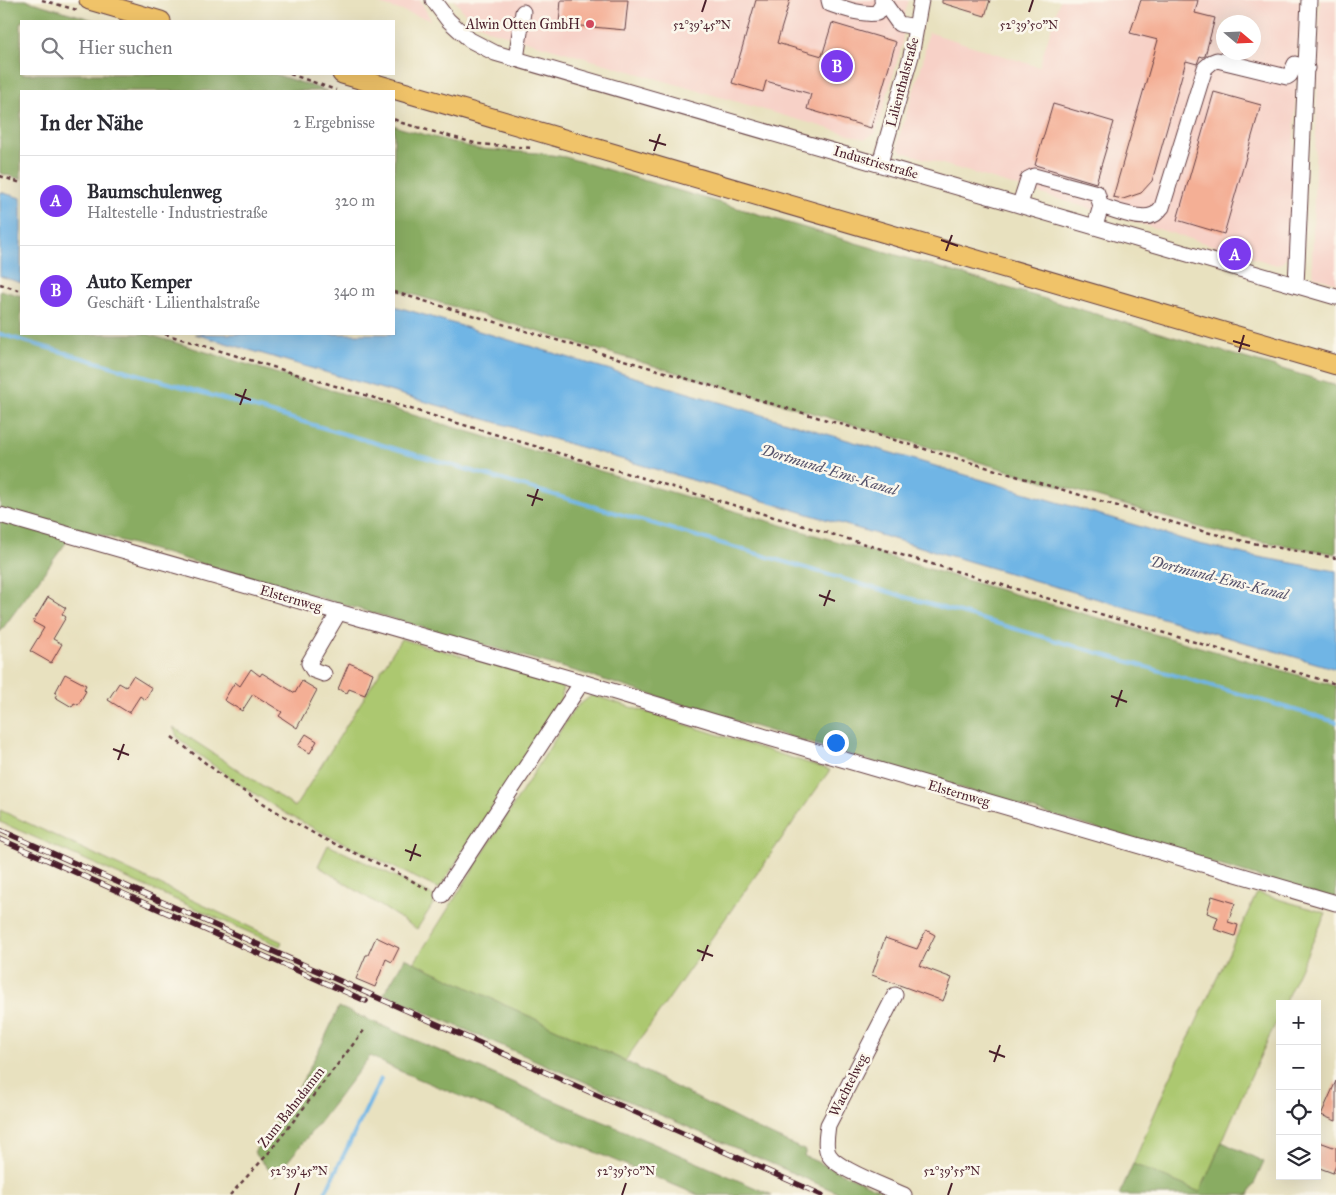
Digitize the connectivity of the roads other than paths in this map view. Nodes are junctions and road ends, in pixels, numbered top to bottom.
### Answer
1 (89, 0) edge
2 (433, 0) edge
3 (829, 0) edge
4 (921, 0) edge
5 (1309, 0) edge
6 (883, 1) edge
7 (523, 12) dead end
8 (158, 20) edge
9 (916, 27) junction
10 (516, 59) junction
11 (1307, 68) junction
12 (345, 75) edge
13 (880, 163) junction
14 (1020, 204) junction
15 (1101, 206) junction
16 (1095, 226) junction
17 (1296, 285) junction
18 (1336, 297) edge
19 (1336, 365) edge
20 (0, 515) edge
21 (339, 612) junction
22 (324, 674) dead end
23 (582, 682) junction
24 (442, 895) road end
25 (1336, 902) edge
26 (895, 994) dead end
27 (904, 1195) edge

1 - 8 main road
2 - 10 street, Industriestraße
3 - 6 street
4 - 9 street, Lilienthalstraße
5 - 11 street
6 - 9 street
7 - 10 street
9 - 13 street, Lilienthalstraße
10 - 13 street, Industriestraße
11 - 15 street
11 - 17 street
12 - 19 main road
13 - 14 street, Industriestraße
14 - 15 street
14 - 16 street, Industriestraße
15 - 16 street
16 - 17 street, Industriestraße
17 - 18 street, Industriestraße
20 - 21 street, Elsternweg
21 - 22 street
21 - 23 street, Elsternweg
23 - 24 street
23 - 25 street, Elsternweg
26 - 27 street, Wachtelweg

